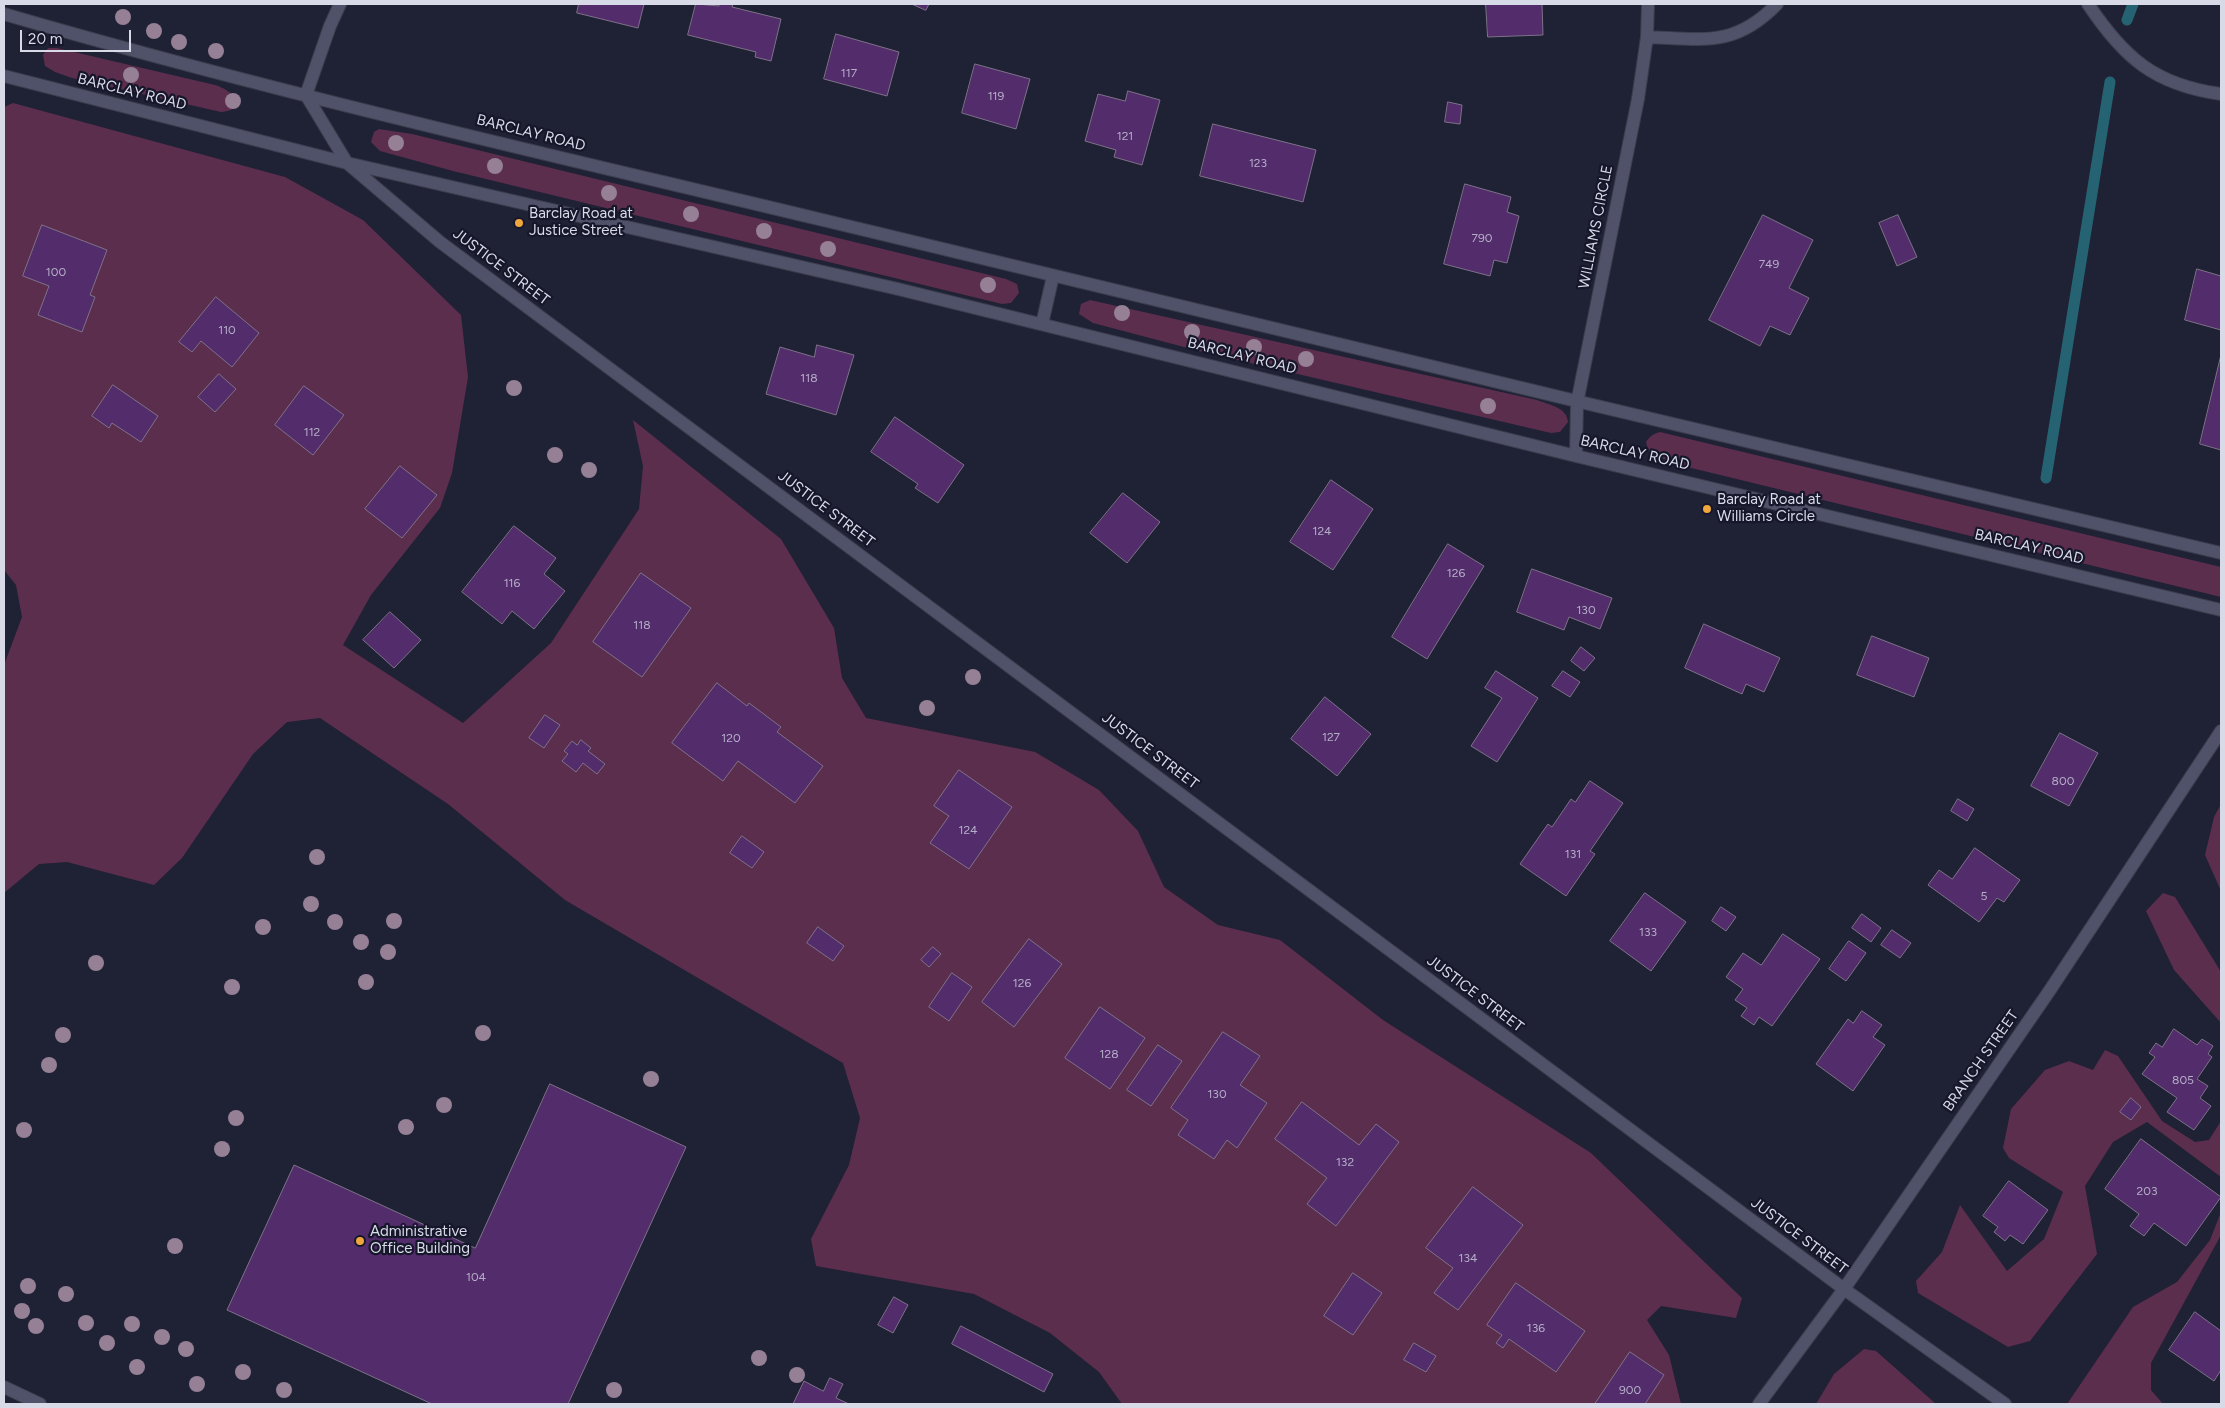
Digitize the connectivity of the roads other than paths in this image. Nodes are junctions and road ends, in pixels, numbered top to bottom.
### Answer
1 (340, 4) edge
2 (1648, 4) edge
3 (1777, 4) edge
4 (2088, 4) edge
5 (4, 14) edge
6 (1647, 38) junction
7 (4, 76) edge
8 (2221, 94) edge
9 (306, 95) junction
10 (346, 163) junction
11 (1053, 276) junction
12 (1042, 324) junction
13 (1577, 403) junction
14 (1576, 456) junction
15 (2221, 553) edge
16 (2221, 610) edge
17 (2221, 731) edge
18 (1844, 1289) junction
19 (4, 1387) edge
20 (40, 1404) edge
21 (1759, 1404) edge
22 (2005, 1404) edge

1 - 9 street
2 - 6 street, WILLIAMS CIRCLE
3 - 6 street
4 - 8 street
5 - 9 street, BARCLAY ROAD
6 - 13 street, WILLIAMS CIRCLE
7 - 10 street, BARCLAY ROAD
9 - 10 street, JUSTICE STREET
9 - 11 street, BARCLAY ROAD
10 - 12 street, BARCLAY ROAD
10 - 18 street, JUSTICE STREET
11 - 12 street
11 - 13 street, BARCLAY ROAD
12 - 14 street, BARCLAY ROAD
13 - 14 street, WILLIAMS CIRCLE
13 - 15 street, BARCLAY ROAD
14 - 16 street, BARCLAY ROAD
17 - 18 street, BRANCH STREET
18 - 21 street, BRANCH STREET
18 - 22 street, JUSTICE STREET
19 - 20 street

